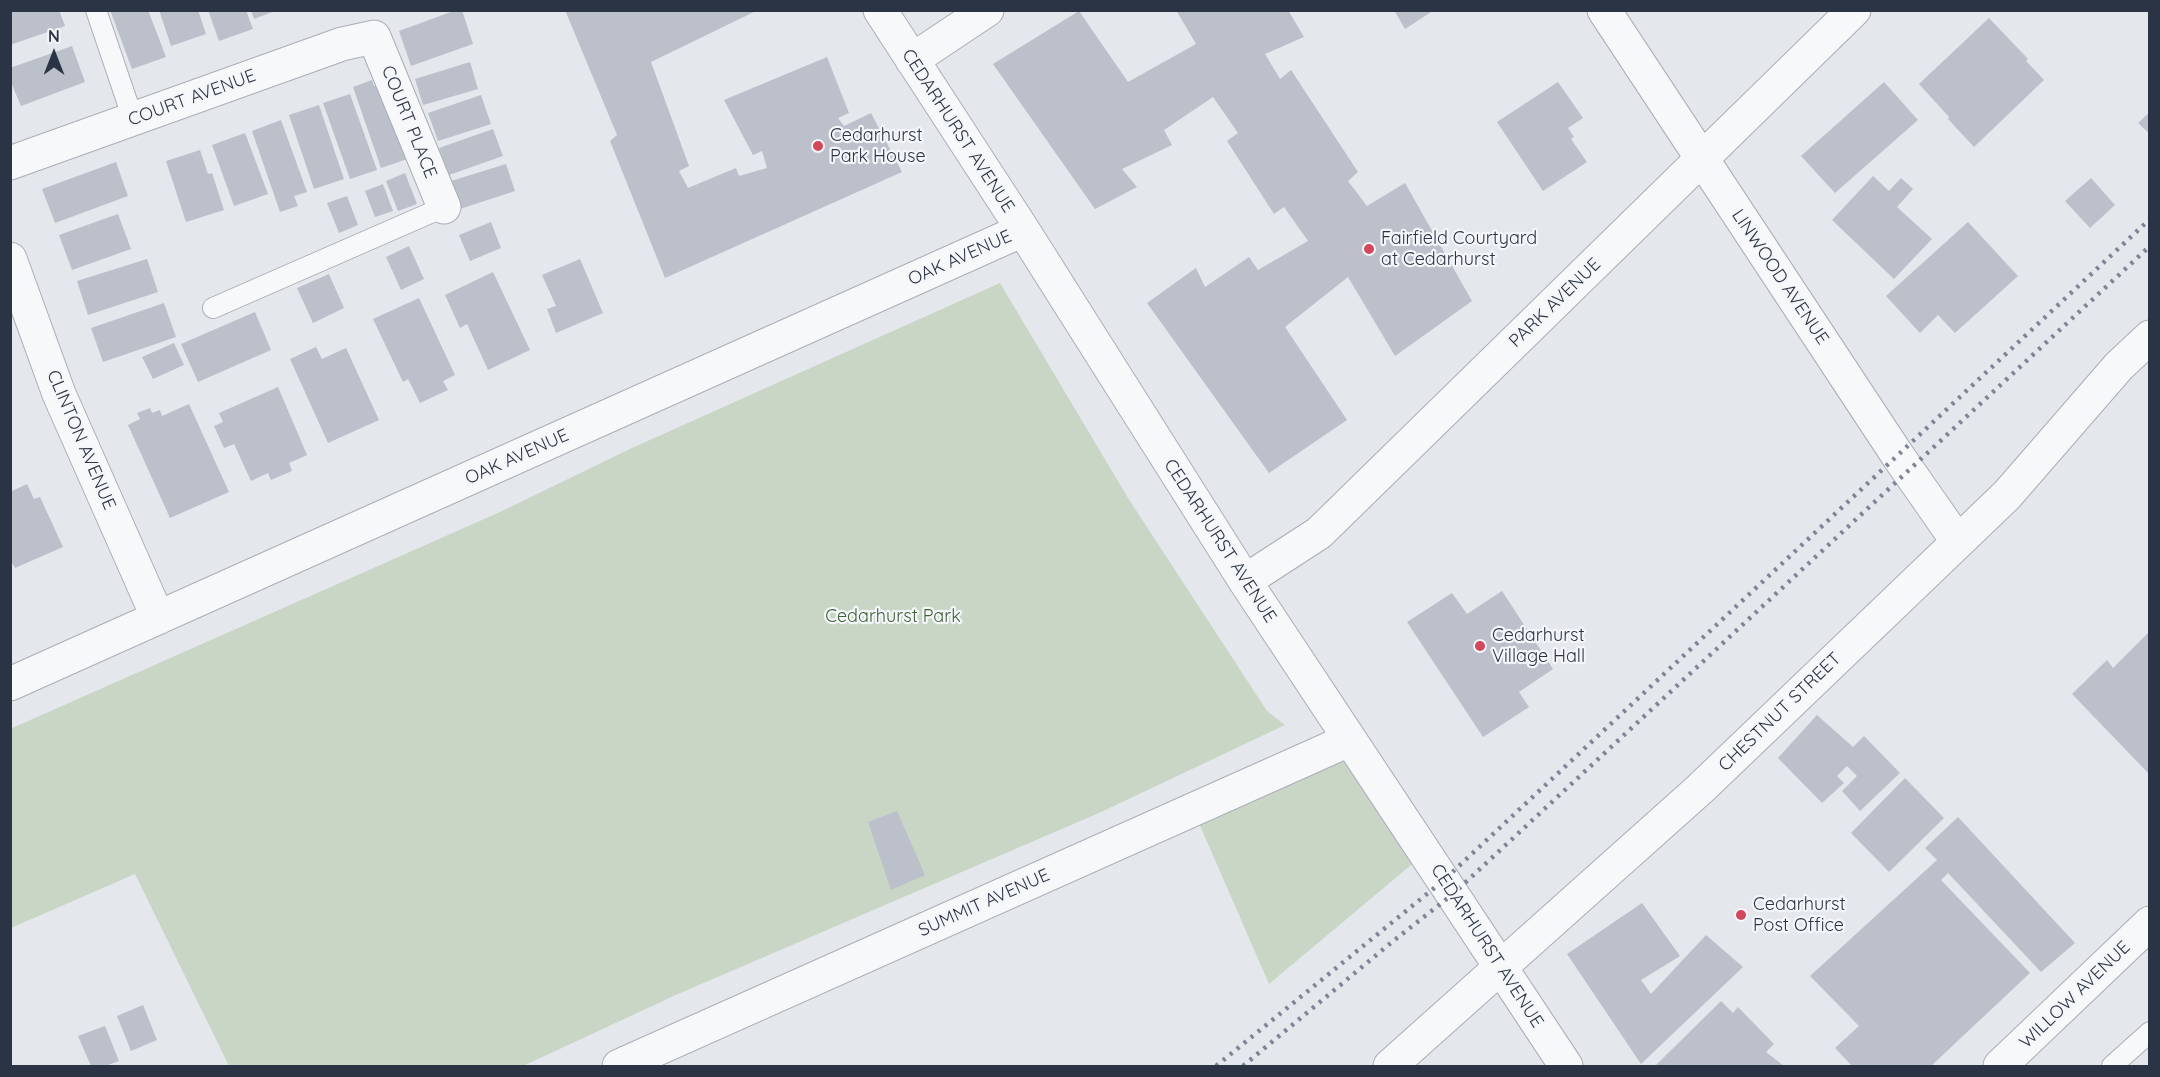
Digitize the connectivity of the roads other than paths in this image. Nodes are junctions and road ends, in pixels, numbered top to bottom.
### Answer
1 (96, 10) edge
2 (880, 10) edge
3 (987, 10) edge
4 (1604, 10) edge
5 (1854, 10) edge
6 (374, 37) joint
7 (912, 60) junction
8 (133, 119) junction
9 (1701, 159) junction
10 (10, 164) edge
11 (444, 207) joint
12 (1023, 230) junction
13 (10, 259) edge
14 (213, 308) dead end
15 (2150, 337) edge
16 (1958, 542) junction
17 (1245, 582) junction
18 (158, 618) junction
19 (10, 684) edge
20 (1349, 740) junction
21 (2150, 923) edge
22 (1501, 967) junction
23 (2150, 1032) edge
24 (619, 1066) edge
25 (1390, 1066) edge
26 (1566, 1066) edge
27 (2000, 1066) edge
28 (2112, 1066) edge

1 - 8 lane
2 - 7 street, CEDARHURST AVENUE
3 - 7 street
4 - 9 street, LINWOOD AVENUE
5 - 9 street, PARK AVENUE
6 - 8 street, COURT AVENUE
6 - 11 street, COURT PLACE
7 - 12 street, CEDARHURST AVENUE
8 - 10 street, COURT AVENUE
9 - 16 street, LINWOOD AVENUE
9 - 17 street, PARK AVENUE
11 - 14 lane
12 - 17 street, CEDARHURST AVENUE
12 - 18 street, OAK AVENUE
13 - 18 street, CLINTON AVENUE
15 - 16 street, CHESTNUT STREET
16 - 22 street, CHESTNUT STREET
17 - 20 street, CEDARHURST AVENUE
18 - 19 street, OAK AVENUE
20 - 22 street, CEDARHURST AVENUE
20 - 24 street, SUMMIT AVENUE
21 - 27 street, WILLOW AVENUE
22 - 25 street, CHESTNUT STREET
22 - 26 street, CEDARHURST AVENUE
23 - 28 lane

